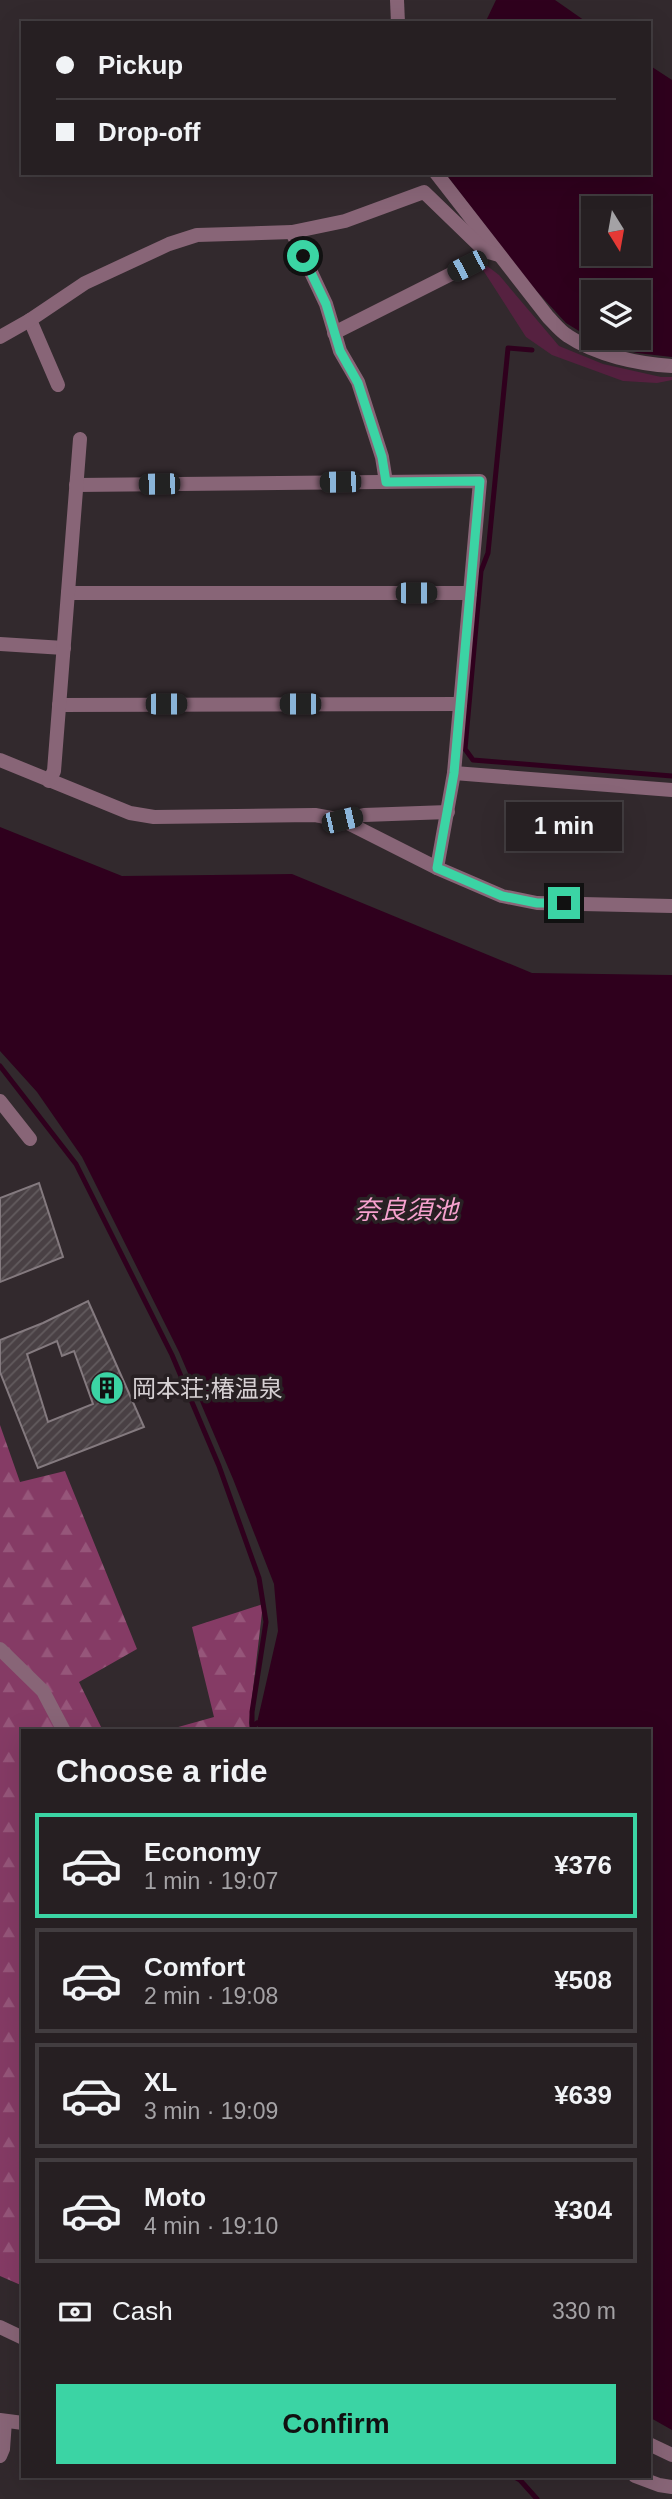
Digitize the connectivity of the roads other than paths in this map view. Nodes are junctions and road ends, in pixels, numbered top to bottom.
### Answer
1 (397, 0) edge
2 (398, 21) edge
3 (438, 175) edge
4 (292, 232) junction
5 (499, 255) junction
6 (467, 266) dead end
7 (30, 320) junction
8 (334, 333) junction
9 (0, 337) edge
10 (672, 366) edge
11 (58, 385) dead end
12 (80, 439) dead end
13 (386, 482) junction
14 (76, 485) junction
15 (68, 593) junction
16 (470, 593) junction
17 (0, 644) edge
18 (64, 648) junction
19 (460, 704) junction
20 (60, 705) junction
21 (0, 760) edge
22 (454, 773) junction
23 (50, 781) junction
24 (672, 790) edge
25 (448, 812) junction
26 (342, 820) junction
27 (437, 868) junction
28 (672, 906) edge
29 (0, 1101) edge
30 (30, 1139) dead end
31 (0, 1649) edge
32 (63, 1729) edge
33 (1, 2327) edge
34 (21, 2337) edge
35 (2, 2420) edge
36 (21, 2423) edge
37 (651, 2445) edge
38 (672, 2455) edge
39 (0, 2456) edge
40 (640, 2478) edge
41 (672, 2487) edge

1 - 2 street
3 - 5 street
4 - 5 street
4 - 7 street
4 - 8 street
5 - 10 street
6 - 8 street
7 - 9 street
7 - 11 street
8 - 13 street
12 - 14 street
13 - 14 street
13 - 16 street
14 - 15 street
15 - 16 street
15 - 18 street
16 - 19 street
17 - 18 street
18 - 20 street
19 - 20 street
19 - 22 street
20 - 23 street
21 - 23 street
22 - 24 street
22 - 25 street
23 - 26 street
25 - 26 street
25 - 27 street
26 - 27 street
27 - 28 street
29 - 30 street
31 - 32 street
33 - 34 street
35 - 36 street
35 - 39 street
37 - 38 street
40 - 41 street

